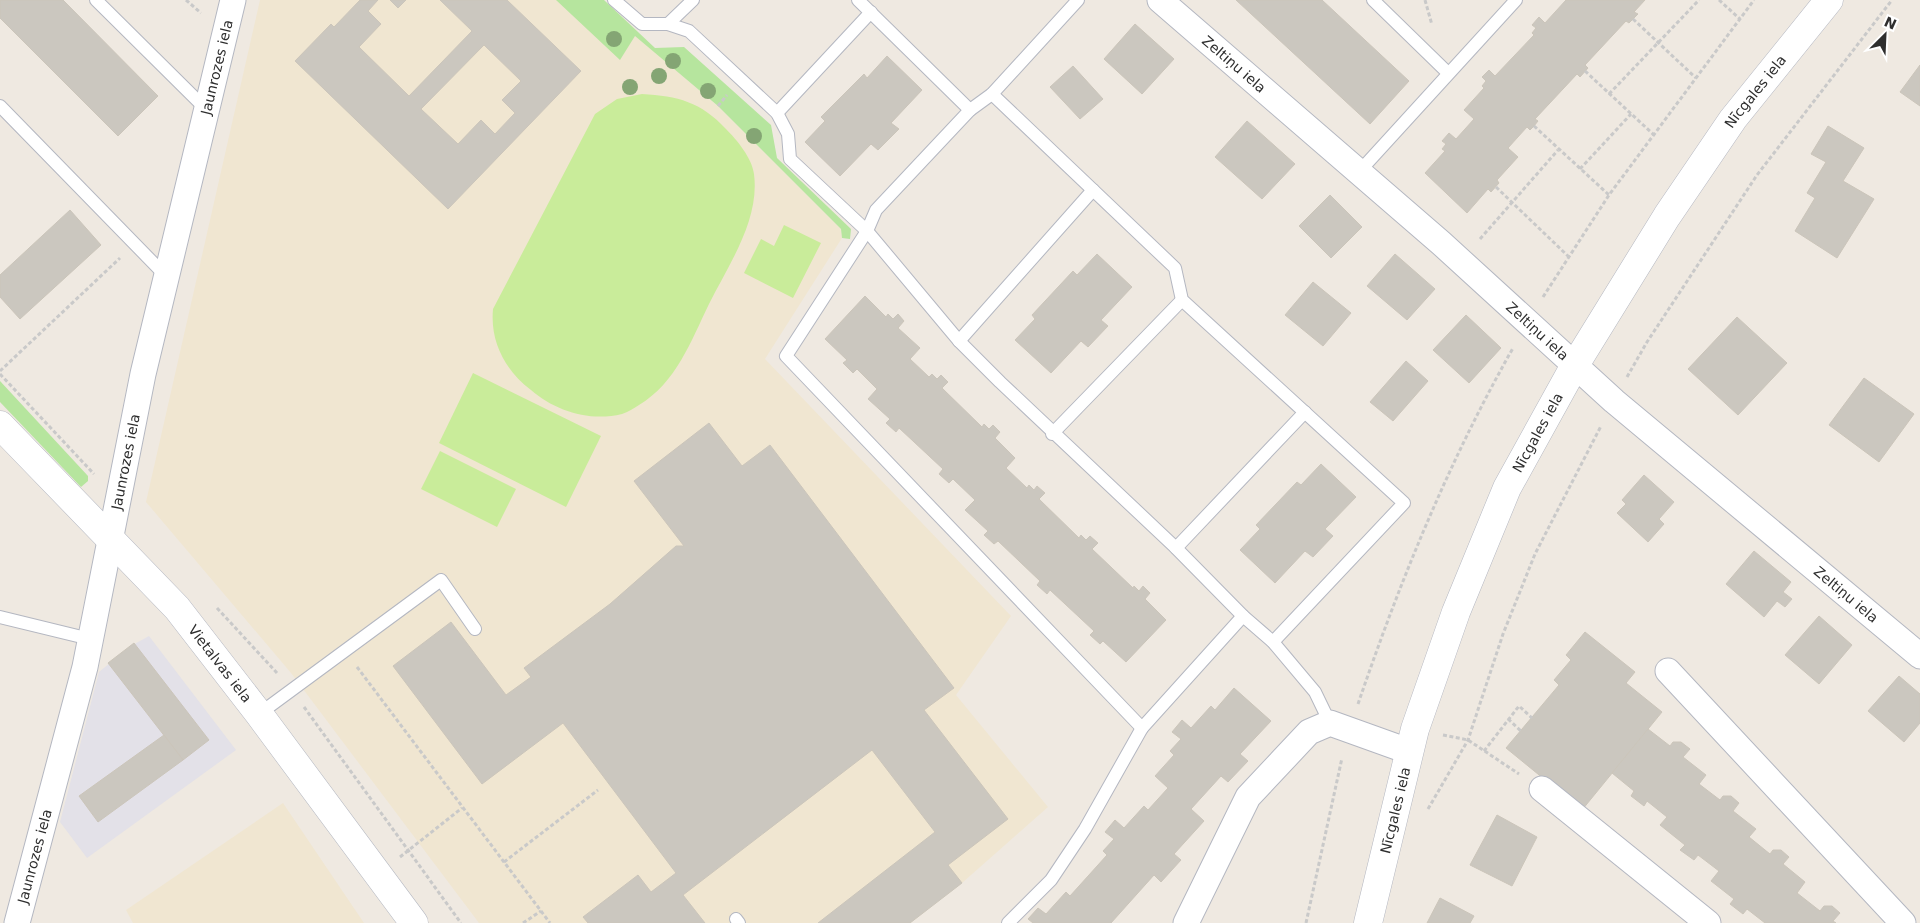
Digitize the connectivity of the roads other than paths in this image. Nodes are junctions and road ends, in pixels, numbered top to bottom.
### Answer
1 (96, 0) edge
2 (233, 0) edge
3 (614, 0) edge
4 (693, 0) edge
5 (858, 0) edge
6 (1078, 0) edge
7 (1160, 0) edge
8 (1373, 0) edge
9 (1516, 0) edge
10 (1829, 0) edge
11 (871, 12) junction
12 (668, 24) junction
13 (1448, 74) junction
14 (992, 94) junction
15 (0, 106) edge
16 (207, 110) junction
17 (970, 110) junction
18 (777, 113) junction
19 (1358, 173) junction
20 (1093, 190) junction
21 (867, 231) junction
22 (167, 277) junction
23 (1182, 300) junction
24 (959, 341) junction
25 (1575, 365) junction
26 (1305, 412) junction
27 (0, 425) edge
28 (1052, 434) junction
29 (110, 540) junction
30 (1176, 548) junction
31 (1243, 616) junction
32 (0, 617) edge
33 (475, 629) dead end
34 (90, 639) junction
35 (1273, 642) junction
36 (1920, 656) edge
37 (1668, 671) dead end
38 (259, 714) junction
39 (1340, 726) junction
40 (1142, 728) junction
41 (1408, 751) junction
42 (1542, 789) road end
43 (17, 923) edge
44 (414, 923) edge
45 (1008, 923) edge
46 (1186, 923) edge
47 (1368, 923) edge
48 (1708, 923) edge
49 (1902, 923) edge

1 - 16 lane
2 - 16 street, Jaunrozes iela
3 - 12 lane
4 - 12 lane
5 - 11 lane
6 - 14 lane
7 - 19 street, Zeltiņu iela
8 - 13 lane
9 - 13 lane
10 - 25 street, Nīcgales iela
11 - 17 lane
11 - 18 lane
12 - 18 lane
13 - 19 lane
14 - 17 lane
14 - 20 lane
15 - 22 lane
16 - 22 street, Jaunrozes iela
17 - 21 lane
18 - 21 lane
19 - 25 street, Zeltiņu iela
20 - 23 lane
20 - 24 lane
21 - 24 lane
21 - 40 lane
22 - 29 street, Jaunrozes iela
23 - 26 lane
23 - 28 lane
24 - 28 lane
25 - 36 street, Zeltiņu iela
25 - 41 street, Nīcgales iela
26 - 30 lane
26 - 35 lane
27 - 29 street, Vietalvas iela
28 - 30 lane
29 - 34 street, Jaunrozes iela
29 - 38 street, Vietalvas iela
30 - 31 lane
31 - 35 lane
31 - 40 lane
32 - 34 lane
33 - 38 lane
34 - 43 street, Jaunrozes iela
35 - 39 lane
37 - 49 street
38 - 44 street, Vietalvas iela
39 - 41 street
39 - 46 street
40 - 45 lane
41 - 47 street, Nīcgales iela
42 - 48 street

